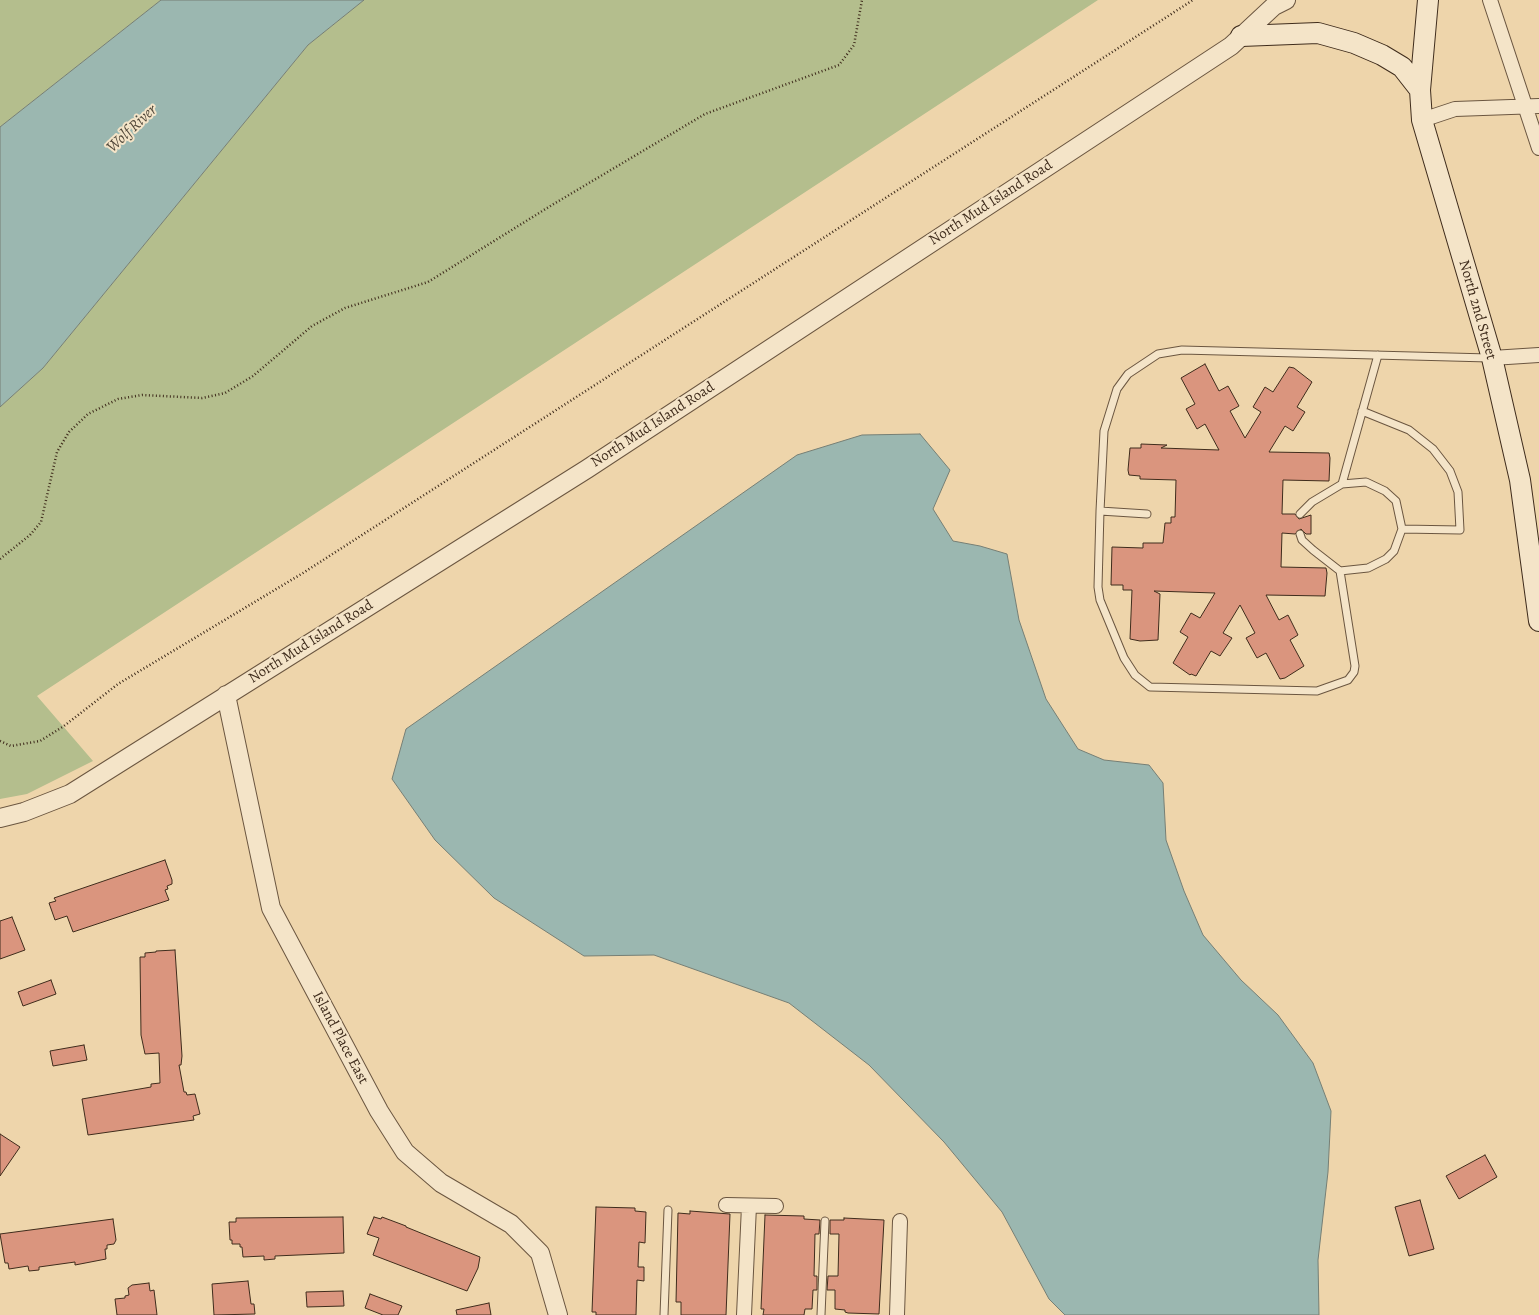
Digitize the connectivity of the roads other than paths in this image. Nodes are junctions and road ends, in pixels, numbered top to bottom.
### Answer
1 (1286, 0) edge
2 (1428, 0) edge
3 (1490, 0) edge
4 (1241, 36) junction
5 (1420, 90) junction
6 (1532, 106) edge
7 (1422, 120) junction
8 (1539, 148) edge
9 (1539, 355) edge
10 (1378, 356) junction
11 (1492, 358) junction
12 (1362, 411) junction
13 (1342, 484) junction
14 (1100, 511) junction
15 (1147, 514) dead end
16 (1300, 514) dead end
17 (1402, 528) junction
18 (1300, 534) dead end
19 (1536, 564) edge
20 (1340, 571) junction
21 (1539, 621) edge
22 (226, 695) junction
23 (0, 818) edge
24 (726, 1205) dead end
25 (749, 1206) junction
26 (776, 1206) dead end
27 (668, 1210) dead end
28 (825, 1221) dead end
29 (900, 1221) dead end
30 (558, 1315) edge
31 (664, 1315) edge
32 (744, 1315) edge
33 (821, 1315) edge
34 (897, 1315) edge

1 - 4 street, North Mud Island Road
2 - 5 main road, North 2nd Street
3 - 6 street
4 - 5 main road
4 - 22 street, North Mud Island Road
5 - 7 main road, North 2nd Street
6 - 7 street
6 - 8 street
7 - 11 main road, North 2nd Street
9 - 11 street
10 - 11 lane
10 - 12 lane
10 - 14 lane
11 - 19 main road, North 2nd Street
12 - 13 lane
12 - 17 lane
13 - 16 lane
13 - 17 lane
14 - 15 lane
14 - 20 lane
17 - 20 lane
18 - 20 lane
19 - 21 main road, North 2nd Street
22 - 23 street, North Mud Island Road
22 - 30 street, Island Place East
24 - 25 street
25 - 26 street
25 - 32 street
27 - 31 lane
28 - 33 lane
29 - 34 street

